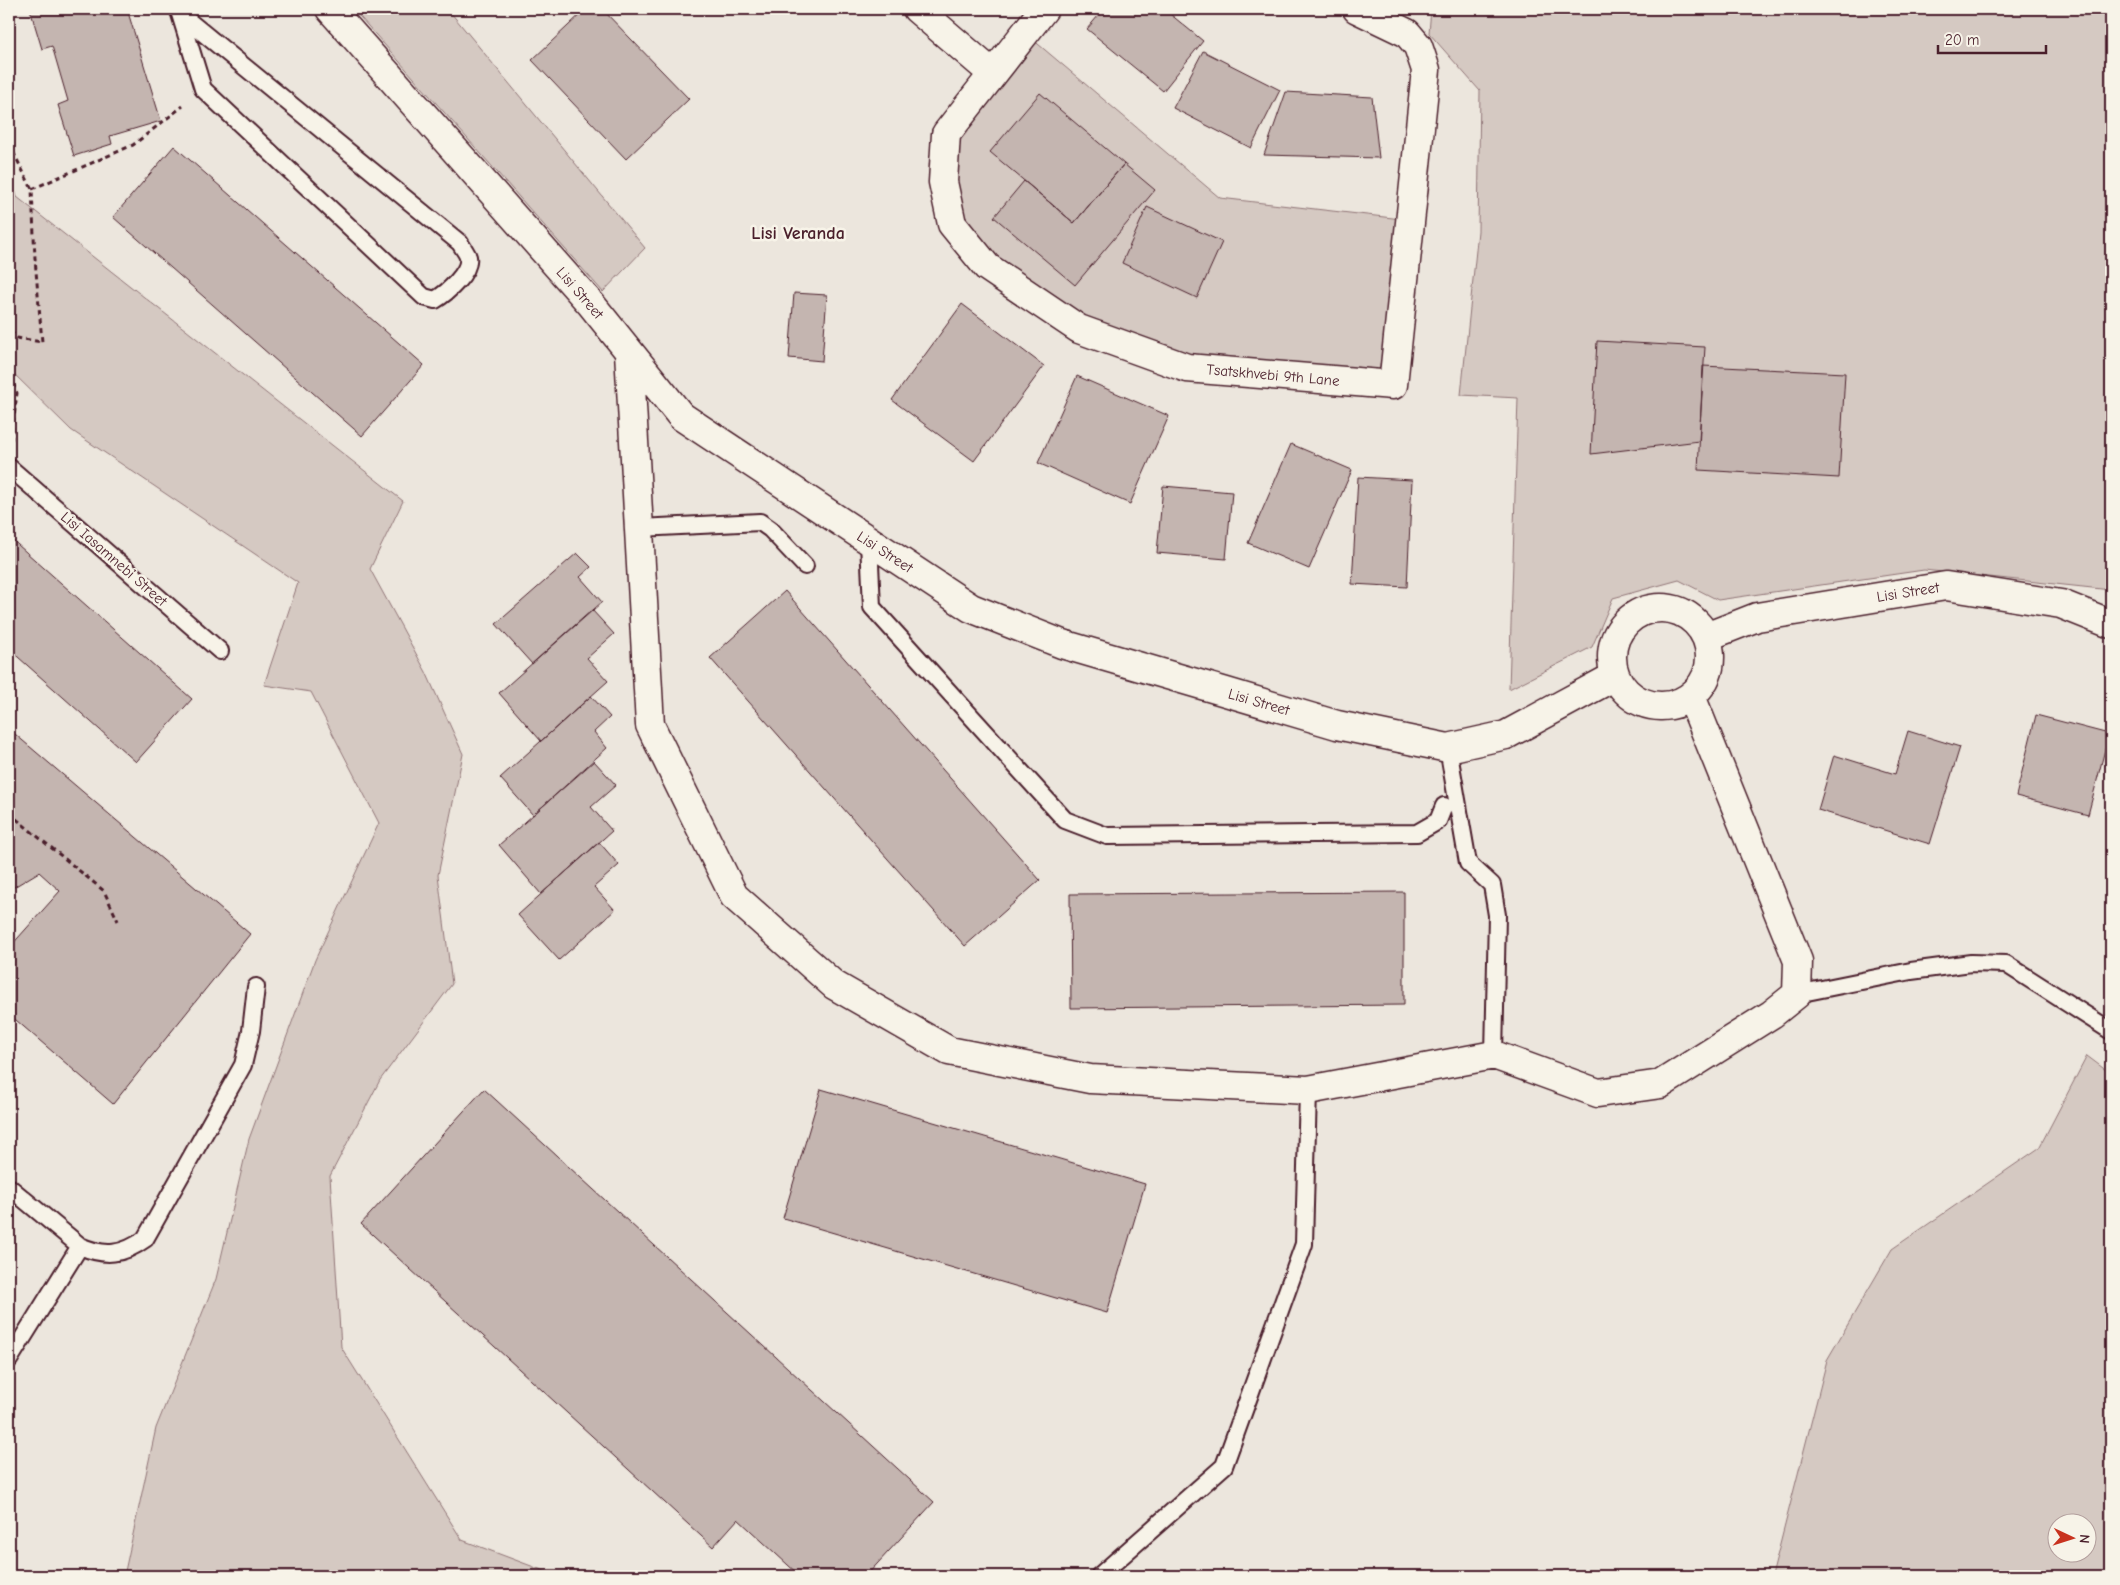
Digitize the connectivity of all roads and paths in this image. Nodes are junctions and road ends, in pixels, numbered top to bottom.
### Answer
1 (330, 9) edge
2 (917, 9) edge
3 (1044, 9) edge
4 (1357, 9) edge
5 (179, 11) edge
6 (993, 74) junction
7 (184, 105) dead end
8 (9, 144) edge
9 (32, 190) junction
10 (9, 329) edge
11 (629, 352) junction
12 (9, 375) edge
13 (11, 441) dead end
14 (9, 467) edge
15 (640, 528) junction
16 (869, 542) junction
17 (805, 566) dead end
18 (2111, 624) edge
19 (1706, 637) junction
20 (220, 651) dead end
21 (1615, 676) junction
22 (1691, 696) junction
23 (1448, 748) junction
24 (1444, 806) dead end
25 (9, 813) edge
26 (118, 921) dead end
27 (256, 986) dead end
28 (1797, 994) junction
29 (2111, 1031) edge
30 (1494, 1055) junction
31 (1308, 1090) junction
32 (9, 1187) edge
33 (80, 1246) junction
34 (9, 1360) edge
35 (1099, 1576) edge

1 - 11 street, Lisi Street
2 - 6 street
3 - 6 street, Tsatskhvebi 9th Lane
4 - 6 street, Tsatskhvebi 9th Lane
5 - 5 lane
7 - 9 path
8 - 9 path
9 - 10 path
11 - 15 street
11 - 16 street, Lisi Street
12 - 13 path
14 - 20 lane, Lisi Iasamnebi Street
15 - 17 lane
15 - 31 street
16 - 23 street, Lisi Street
16 - 24 lane
18 - 19 street, Lisi Street
19 - 21 street
19 - 22 street
21 - 22 street
21 - 23 street, Lisi Street
22 - 28 street
23 - 30 lane
25 - 26 path
27 - 33 lane
28 - 29 lane
28 - 30 street
30 - 31 street
31 - 35 lane
32 - 33 lane
33 - 34 lane

